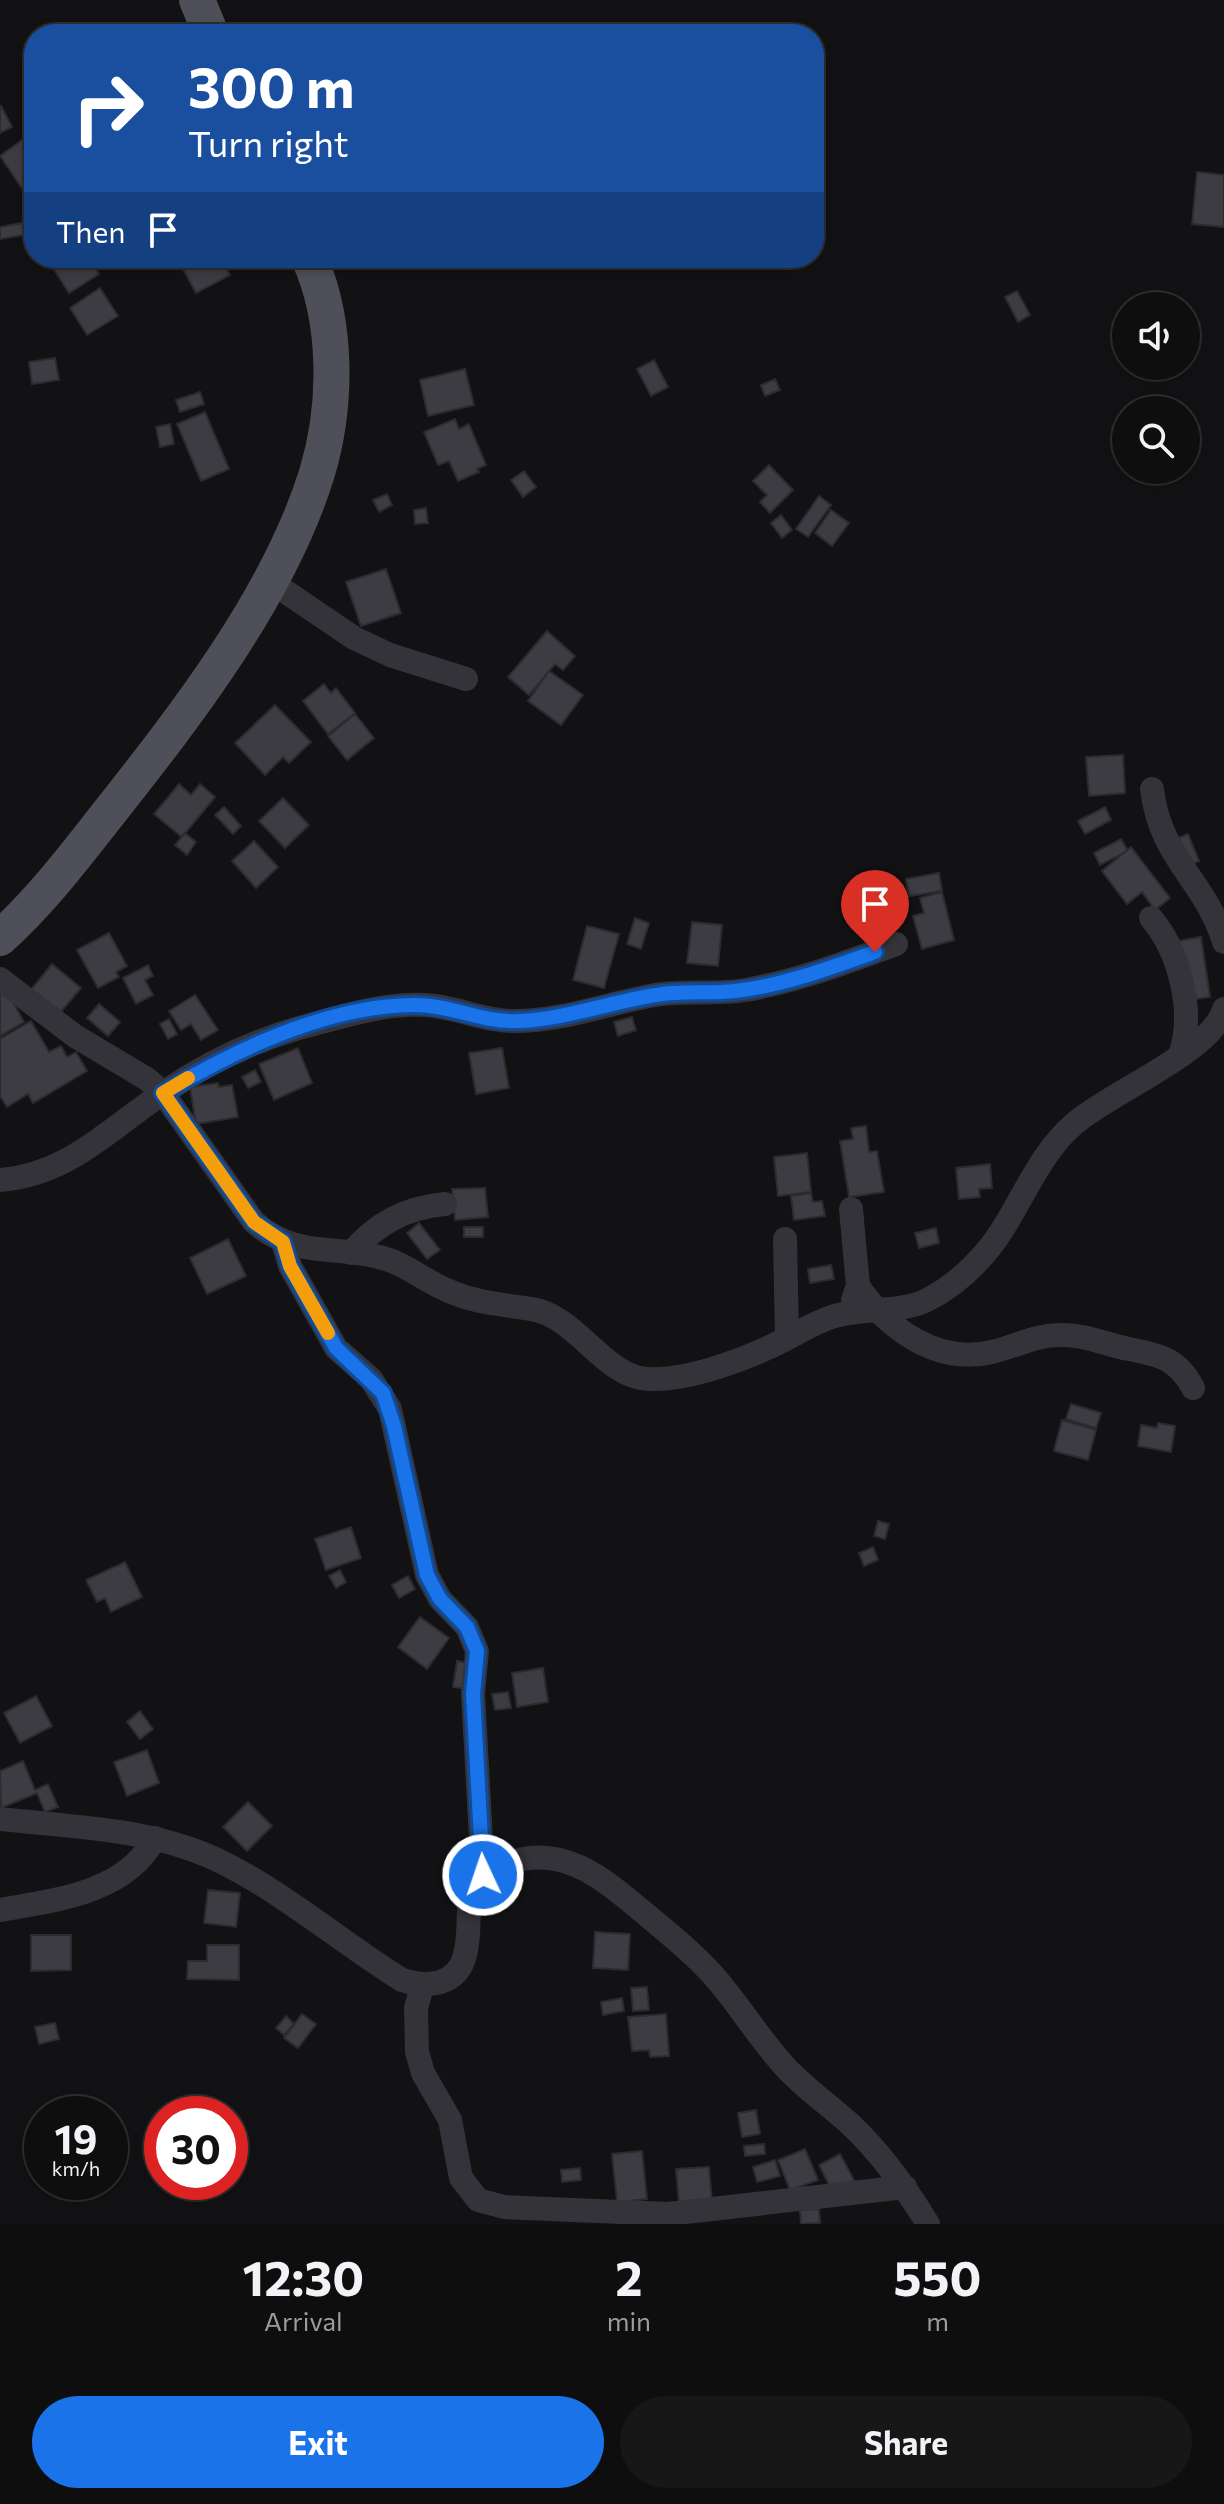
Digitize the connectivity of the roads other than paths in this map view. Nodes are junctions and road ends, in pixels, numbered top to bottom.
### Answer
1 (197, 0) edge
2 (207, 24) edge
3 (312, 268) edge
4 (270, 581) junction
5 (466, 679) dead end
6 (1152, 789) dead end
7 (1151, 918) dead end
8 (0, 938) edge
9 (1224, 942) edge
10 (896, 944) dead end
11 (0, 979) edge
12 (1224, 1009) edge
13 (1180, 1055) junction
14 (163, 1093) junction
15 (0, 1180) edge
16 (445, 1204) dead end
17 (851, 1209) dead end
18 (785, 1239) dead end
19 (283, 1242) junction
20 (351, 1253) junction
21 (858, 1286) junction
22 (875, 1310) junction
23 (836, 1315) junction
24 (787, 1338) junction
25 (1193, 1388) dead end
26 (0, 1819) edge
27 (155, 1838) junction
28 (483, 1875) junction
29 (0, 1910) edge
30 (422, 1987) junction
31 (905, 2187) junction
32 (928, 2224) edge

1 - 2 main road
3 - 4 main road
4 - 5 street
4 - 8 main road
6 - 9 street
7 - 13 street
10 - 14 street
11 - 14 street
12 - 13 street
13 - 22 street
14 - 15 street
14 - 19 street
16 - 20 street
17 - 21 street
18 - 24 street
19 - 20 street
19 - 28 street
20 - 24 street
21 - 22 street
21 - 23 street
22 - 23 street
22 - 25 street
23 - 24 street
26 - 27 street
27 - 29 street
27 - 30 street
28 - 30 street
28 - 31 street
30 - 31 street
31 - 32 street

